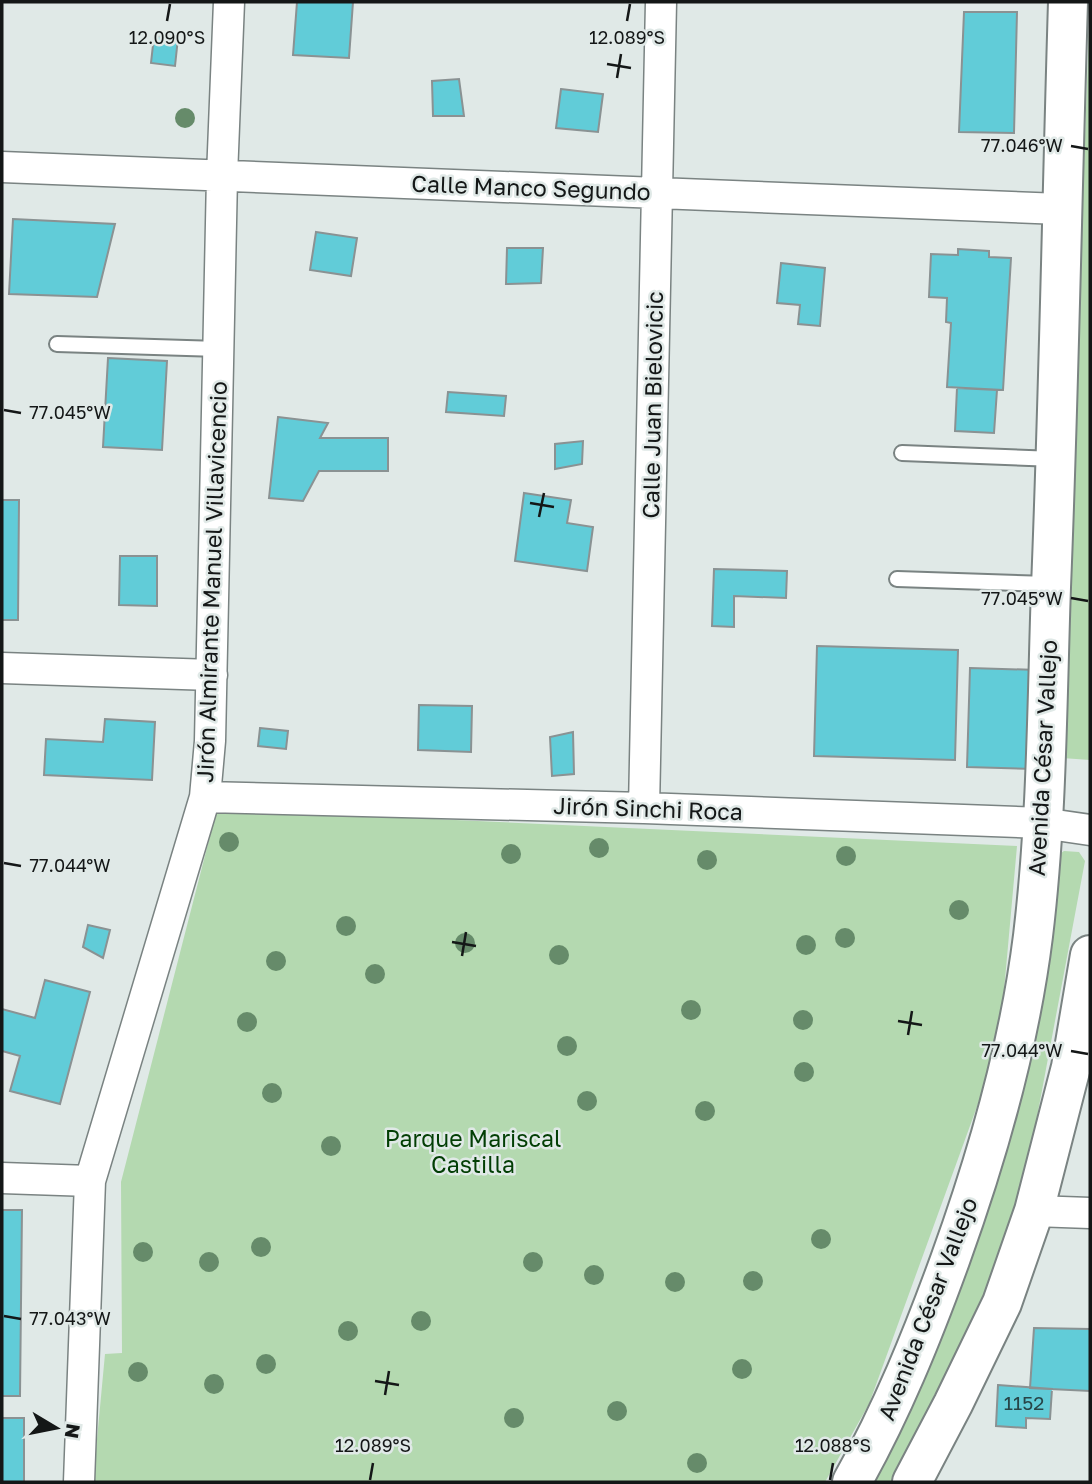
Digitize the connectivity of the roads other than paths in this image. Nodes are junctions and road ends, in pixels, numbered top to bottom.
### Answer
1 (229, 2) edge
2 (661, 2) edge
3 (1068, 2) edge
4 (2, 167) edge
5 (222, 176) junction
6 (658, 193) junction
7 (1061, 209) junction
8 (57, 344) dead end
9 (219, 349) junction
10 (902, 453) dead end
11 (1056, 460) junction
12 (897, 579) dead end
13 (1051, 584) junction
14 (2, 668) edge
15 (212, 675) junction
16 (205, 797) junction
17 (644, 808) junction
18 (1042, 823) junction
19 (1090, 830) edge
20 (1090, 955) edge
21 (2, 1178) edge
22 (90, 1181) junction
23 (1034, 1211) junction
24 (1090, 1213) edge
25 (79, 1482) edge
26 (852, 1482) edge
27 (912, 1482) edge

1 - 5 street, Jirón Almirante Manuel Villavicencio
2 - 6 street, Calle Juan Bielovicic
3 - 7 main road, Avenida César Vallejo
4 - 5 street, Calle Manco Segundo
5 - 6 street, Calle Manco Segundo
5 - 9 street, Jirón Almirante Manuel Villavicencio
6 - 7 street, Calle Manco Segundo
6 - 17 street, Calle Juan Bielovicic
7 - 11 main road, Avenida César Vallejo
8 - 9 lane
9 - 15 street, Jirón Almirante Manuel Villavicencio
10 - 11 lane
11 - 13 main road, Avenida César Vallejo
12 - 13 lane
13 - 18 main road, Avenida César Vallejo
14 - 15 street
15 - 16 street, Jirón Almirante Manuel Villavicencio
16 - 17 street, Jirón Sinchi Roca
16 - 22 street, Jirón Almirante Manuel Villavicencio
17 - 18 street, Jirón Sinchi Roca
18 - 19 street, Jirón Sinchi Roca
18 - 26 main road, Avenida César Vallejo
20 - 23 main road
21 - 22 street
22 - 25 street, Jirón Almirante Manuel Villavicencio
23 - 24 street
23 - 27 main road

